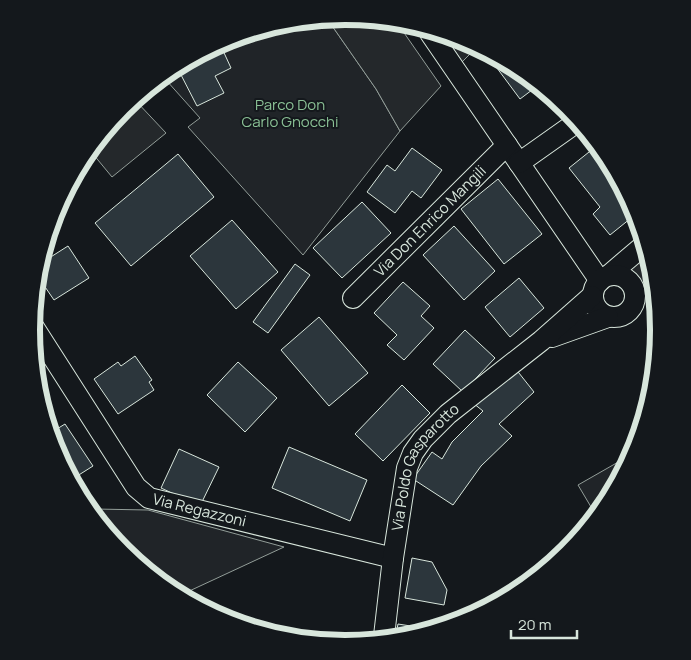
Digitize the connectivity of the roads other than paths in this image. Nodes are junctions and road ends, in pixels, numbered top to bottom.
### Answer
1 (433, 38) edge
2 (571, 125) edge
3 (507, 145) junction
4 (519, 163) junction
5 (639, 249) edge
6 (600, 284) junction
7 (353, 298) dead end
8 (608, 317) junction
9 (40, 338) edge
10 (540, 341) junction
11 (393, 558) junction
12 (384, 632) edge

1 - 3 street
2 - 4 street
3 - 4 street
3 - 7 street, Via Don Enrico Mangili
4 - 6 street
5 - 6 street, Via Poldo Gasparotto
6 - 8 street
6 - 8 street
6 - 10 street, Via Poldo Gasparotto
8 - 10 street, Via Poldo Gasparotto
9 - 11 street, Via Regazzoni
10 - 11 street, Via Poldo Gasparotto
11 - 12 street, Via Poldo Gasparotto

